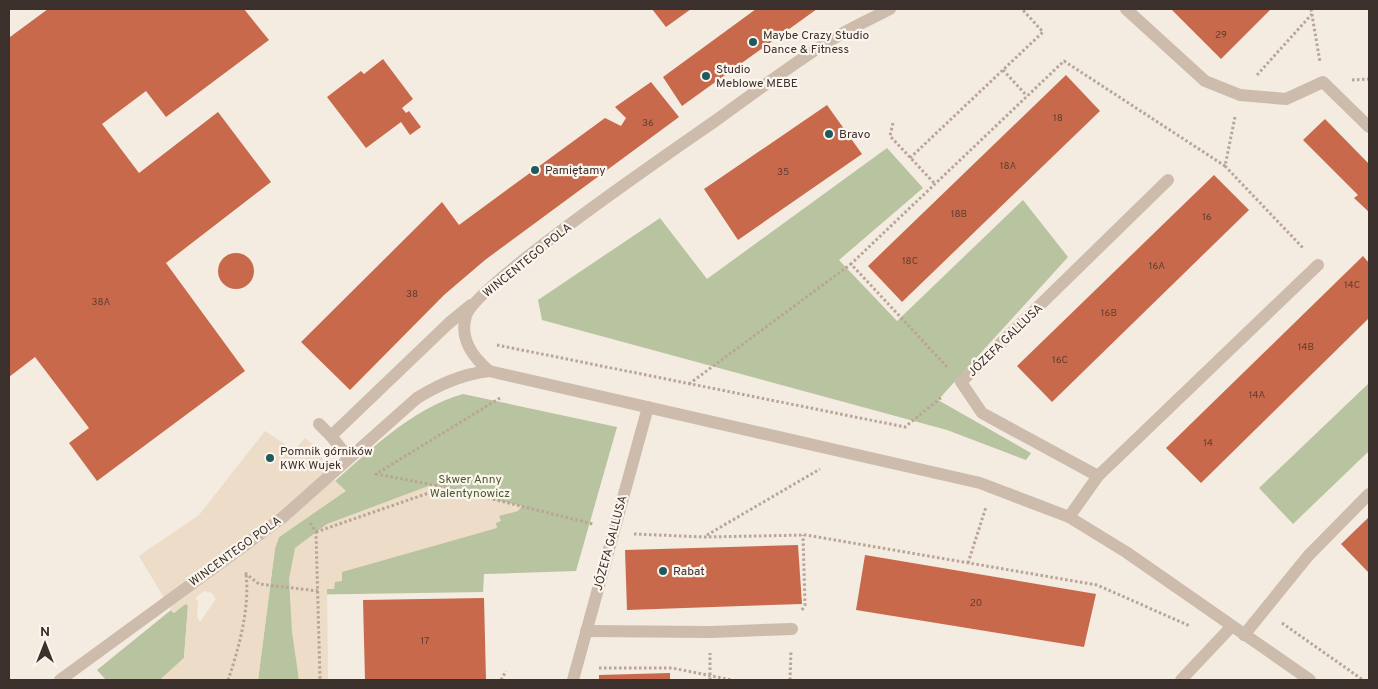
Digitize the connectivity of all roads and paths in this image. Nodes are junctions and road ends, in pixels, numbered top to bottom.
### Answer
1 (890, 9) edge
2 (1022, 9) edge
3 (1126, 9) edge
4 (1311, 9) edge
5 (1312, 14) junction
6 (1003, 70) junction
7 (1324, 82) junction
8 (1240, 95) junction
9 (1026, 96) junction
10 (893, 122) dead end
11 (1369, 127) edge
12 (910, 158) junction
13 (1225, 166) junction
14 (1168, 180) dead end
15 (935, 184) junction
16 (851, 264) junction
17 (1318, 265) joint
18 (471, 305) junction
19 (493, 343) dead end
20 (489, 372) junction
21 (961, 382) junction
22 (688, 384) junction
23 (507, 400) dead end
24 (648, 407) junction
25 (319, 424) dead end
26 (331, 436) junction
27 (348, 457) junction
28 (814, 465) dead end
29 (1098, 476) junction
30 (444, 488) junction
31 (1369, 494) edge
32 (978, 504) dead end
33 (986, 507) junction
34 (995, 510) dead end
35 (1069, 517) junction
36 (614, 530) junction
37 (705, 536) junction
38 (803, 536) junction
39 (968, 563) junction
40 (242, 568) dead end
41 (246, 573) junction
42 (318, 591) junction
43 (1263, 609) junction
44 (1186, 618) dead end
45 (1231, 627) junction
46 (792, 629) junction
47 (586, 631) junction
48 (1244, 635) junction
49 (1220, 639) junction
50 (506, 672) dead end
51 (574, 674) edge
52 (66, 678) edge
53 (228, 680) edge
54 (320, 680) edge
55 (501, 680) edge
56 (732, 680) edge
57 (790, 680) edge
58 (1181, 680) edge
59 (1310, 680) edge
60 (1363, 680) edge

1 - 18 street, WINCENTEGO POLA
2 - 6 path
3 - 8 street
4 - 5 path
5 - 7 path
5 - 8 path
6 - 9 path
6 - 12 path
7 - 8 street
7 - 11 street
8 - 13 path
9 - 13 path
9 - 15 path
10 - 12 path
12 - 15 path
13 - 17 path
14 - 21 street, JÓZEFA GALLUSA
15 - 16 path
16 - 21 path
16 - 22 path
17 - 29 street
18 - 20 street, WINCENTEGO POLA
18 - 26 street
19 - 22 path
20 - 24 street
20 - 27 street, WINCENTEGO POLA
21 - 22 path
21 - 29 street, JÓZEFA GALLUSA
23 - 30 path
24 - 35 street
24 - 36 street, JÓZEFA GALLUSA
25 - 26 street
26 - 27 street
27 - 52 street, WINCENTEGO POLA
28 - 37 path
29 - 35 street
30 - 36 path
30 - 42 path
31 - 43 street
32 - 33 path
33 - 34 path
33 - 39 path
35 - 45 street
36 - 37 path
36 - 47 street, JÓZEFA GALLUSA
37 - 38 path
38 - 39 path
38 - 46 path
39 - 49 path
40 - 41 path
41 - 42 path
41 - 53 path
42 - 54 path
43 - 48 street
43 - 60 path
44 - 49 path
45 - 48 street
45 - 49 street
46 - 47 street
46 - 57 path
47 - 51 street, JÓZEFA GALLUSA
48 - 59 street
49 - 58 street
50 - 55 path
51 - 56 path

